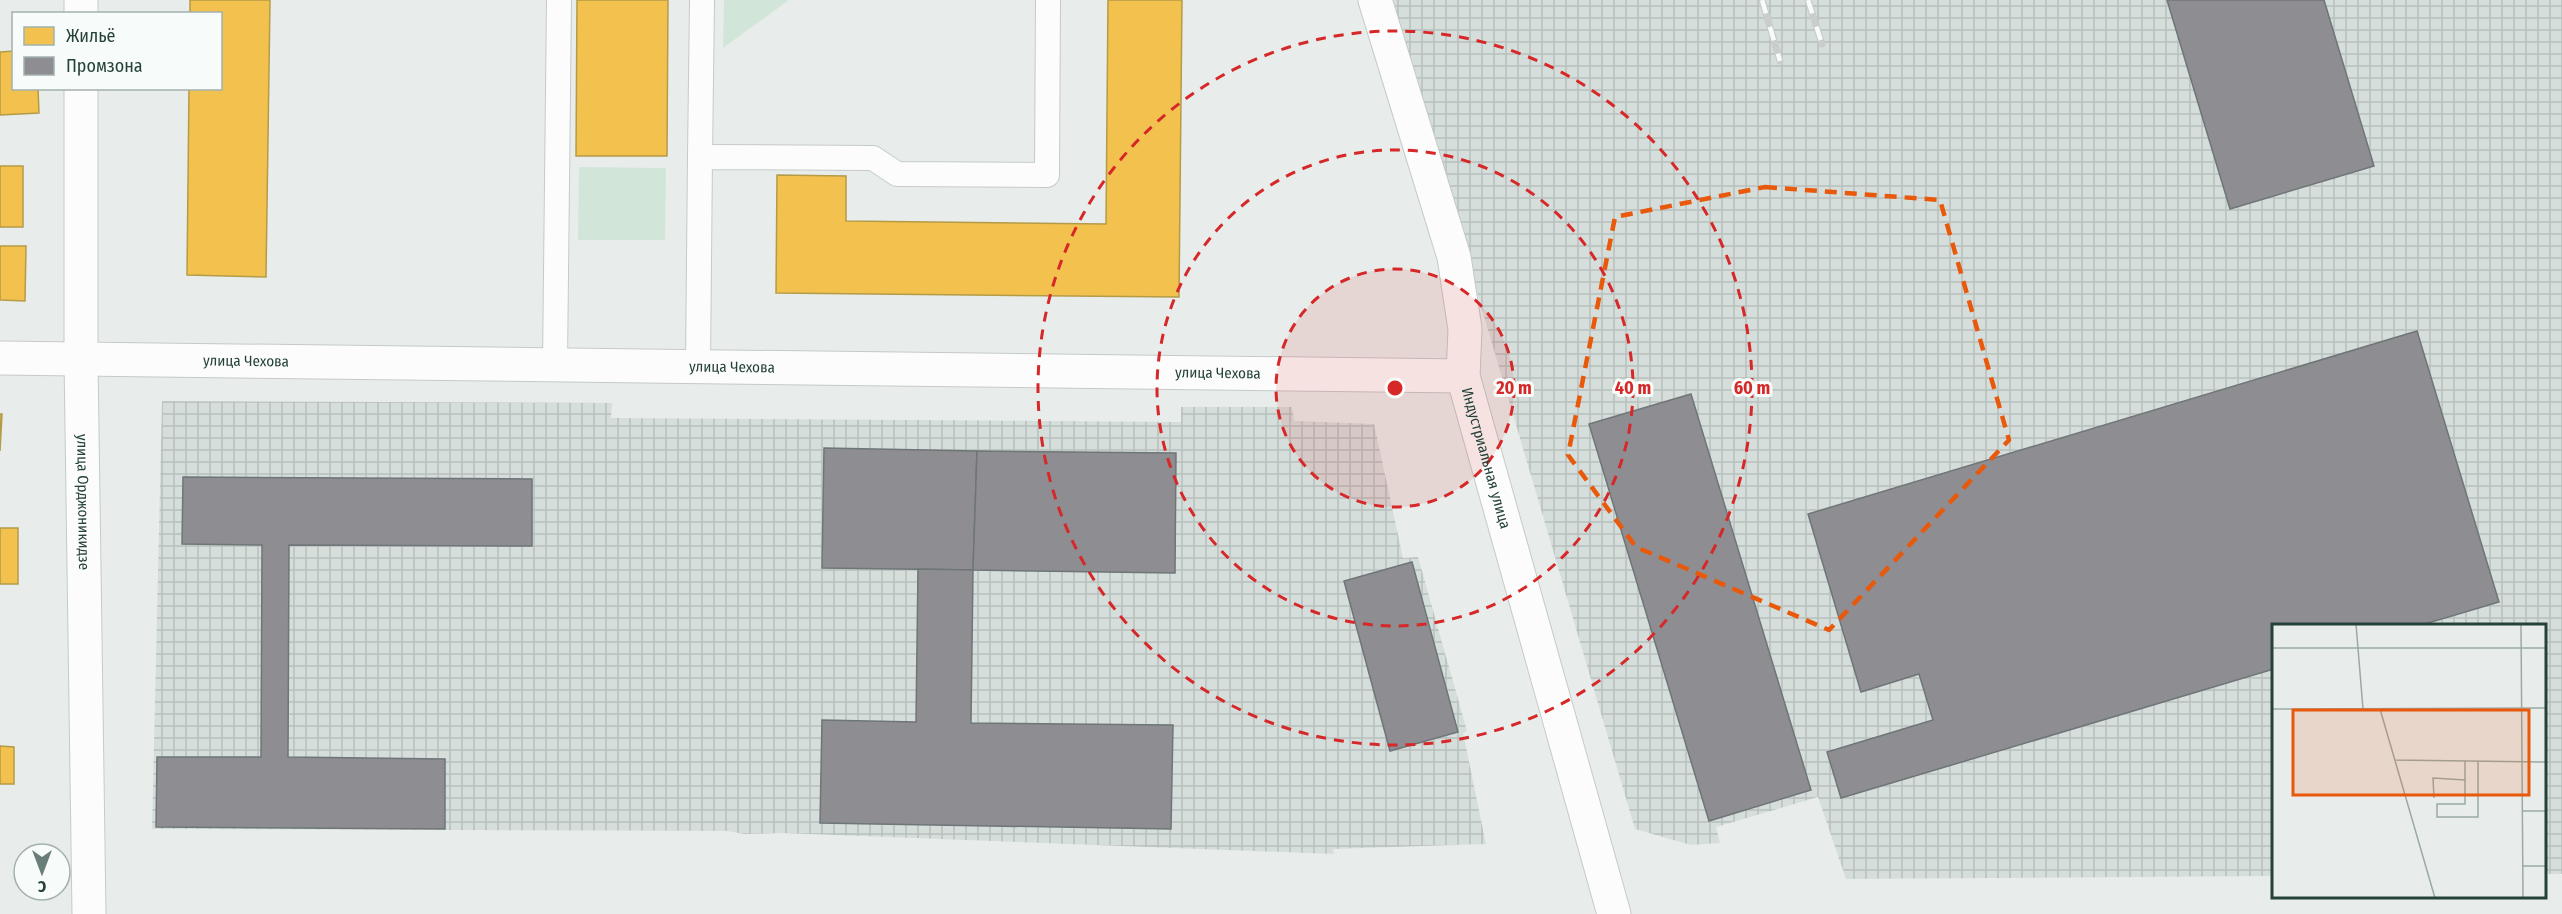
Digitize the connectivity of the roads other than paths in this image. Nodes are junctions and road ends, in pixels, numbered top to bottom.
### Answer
1 (558, 0) edge
2 (702, 0) edge
3 (1048, 0) edge
4 (1375, 0) edge
5 (81, 90) edge
6 (700, 157) junction
7 (0, 358) edge
8 (81, 359) junction
9 (555, 365) junction
10 (698, 366) junction
11 (1463, 376) junction
12 (89, 914) edge
13 (1614, 914) edge

1 - 9 lane
2 - 6 lane
3 - 6 lane
4 - 11 street, Индустриальная улица
5 - 8 street, улица Орджоникидзе
6 - 10 lane
7 - 8 street, улица Чехова
8 - 9 street, улица Чехова
8 - 12 street, улица Орджоникидзе
9 - 10 street, улица Чехова
10 - 11 street, улица Чехова
11 - 13 street, Индустриальная улица

